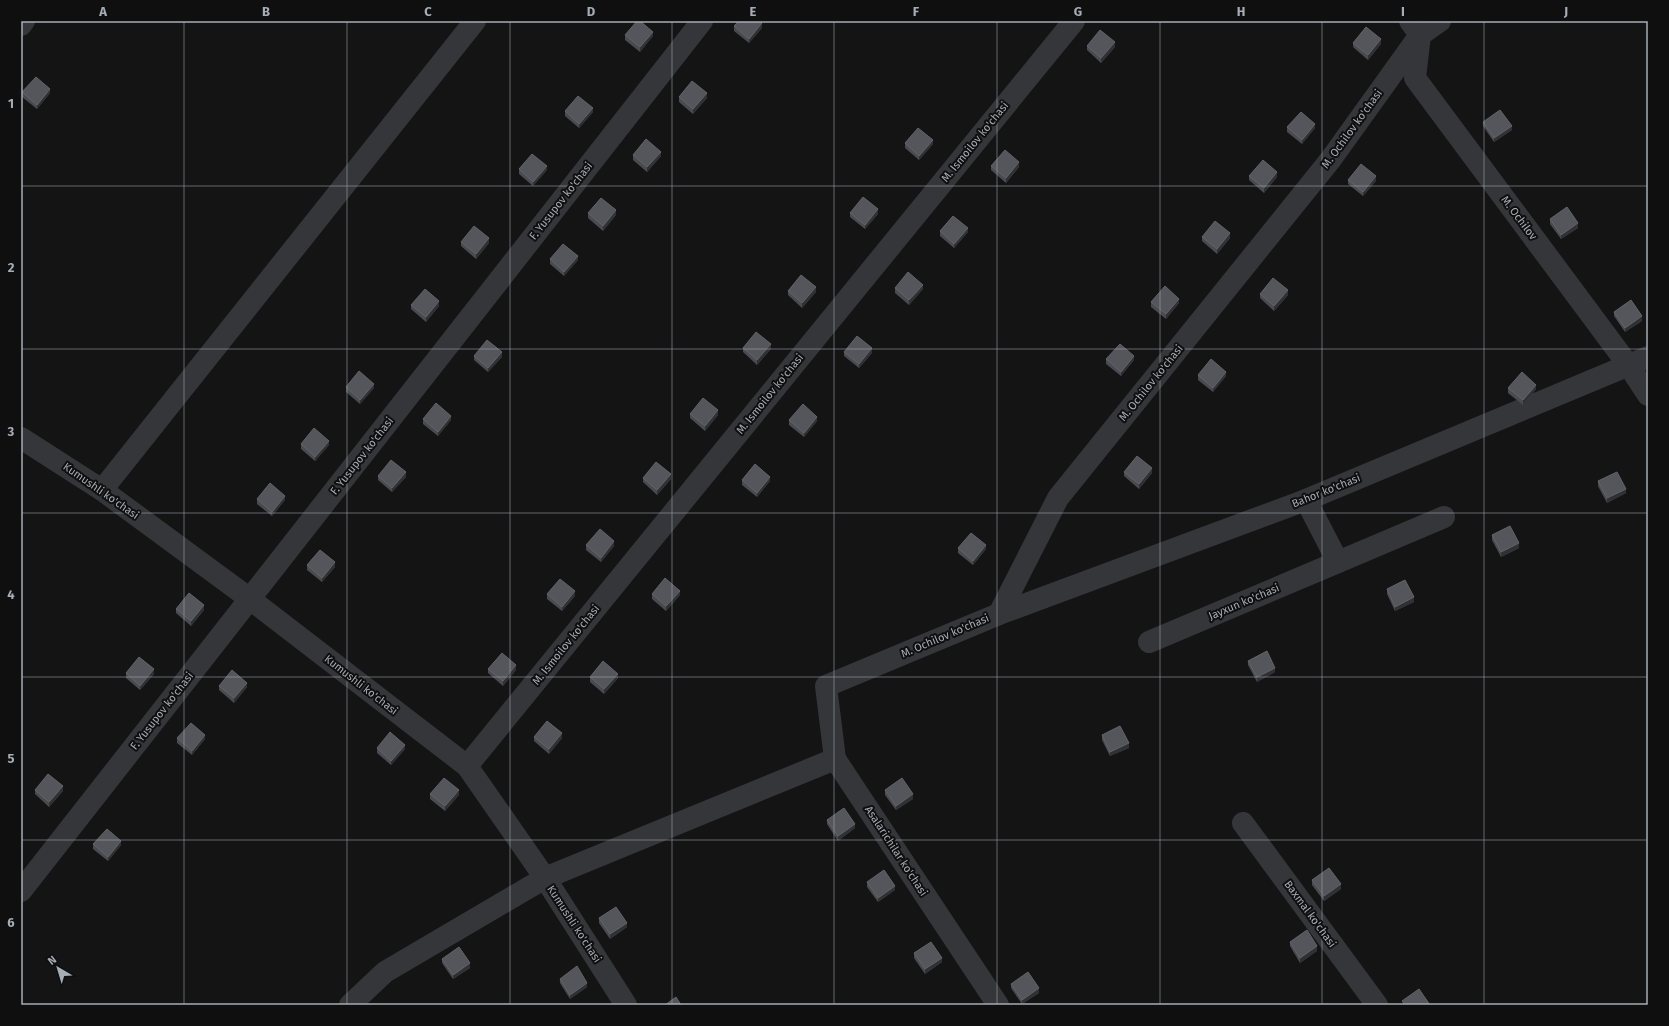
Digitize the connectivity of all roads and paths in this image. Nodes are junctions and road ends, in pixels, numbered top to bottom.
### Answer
1 (24, 21) edge
2 (475, 21) edge
3 (702, 21) edge
4 (1074, 21) edge
5 (1440, 21) edge
6 (21, 25) edge
7 (1415, 28) edge
8 (1638, 361) edge
9 (1648, 395) edge
10 (21, 438) edge
11 (102, 490) junction
12 (1306, 500) junction
13 (1444, 517) dead end
14 (1338, 562) junction
15 (250, 599) junction
16 (999, 614) junction
17 (1149, 642) dead end
18 (826, 686) joint
19 (835, 759) junction
20 (467, 766) junction
21 (1244, 823) dead end
22 (545, 878) junction
23 (21, 891) edge
24 (350, 1005) edge
25 (626, 1005) edge
26 (998, 1005) edge
27 (1377, 1005) edge

1 - 6 street
2 - 11 street
3 - 15 street, F. Yusupov ko'chasi
4 - 20 street, M. Ismoilov ko'chasi
5 - 7 street, M. Ochilov ko'chasi
7 - 8 street, M. Ochilov
7 - 16 street, M. Ochilov ko'chasi
8 - 9 street, M. Ochilov
8 - 12 street, Bahor ko'chasi
10 - 11 street, Kumushli ko'chasi
11 - 15 street, Kumushli ko'chasi
12 - 14 street
12 - 16 street, Bahor ko'chasi
13 - 14 street, Jayxun ko'chasi
14 - 17 street, Jayxun ko'chasi
15 - 20 street, Kumushli ko'chasi
15 - 23 street, F. Yusupov ko'chasi
16 - 18 street, M. Ochilov ko'chasi
18 - 19 street, Asalarichilar ko'chasi
19 - 22 street
19 - 26 street, Asalarichilar ko'chasi
20 - 22 street, Kumushli ko'chasi
21 - 27 street, Baxmal ko'chasi
22 - 24 street
22 - 25 street, Kumushli ko'chasi

